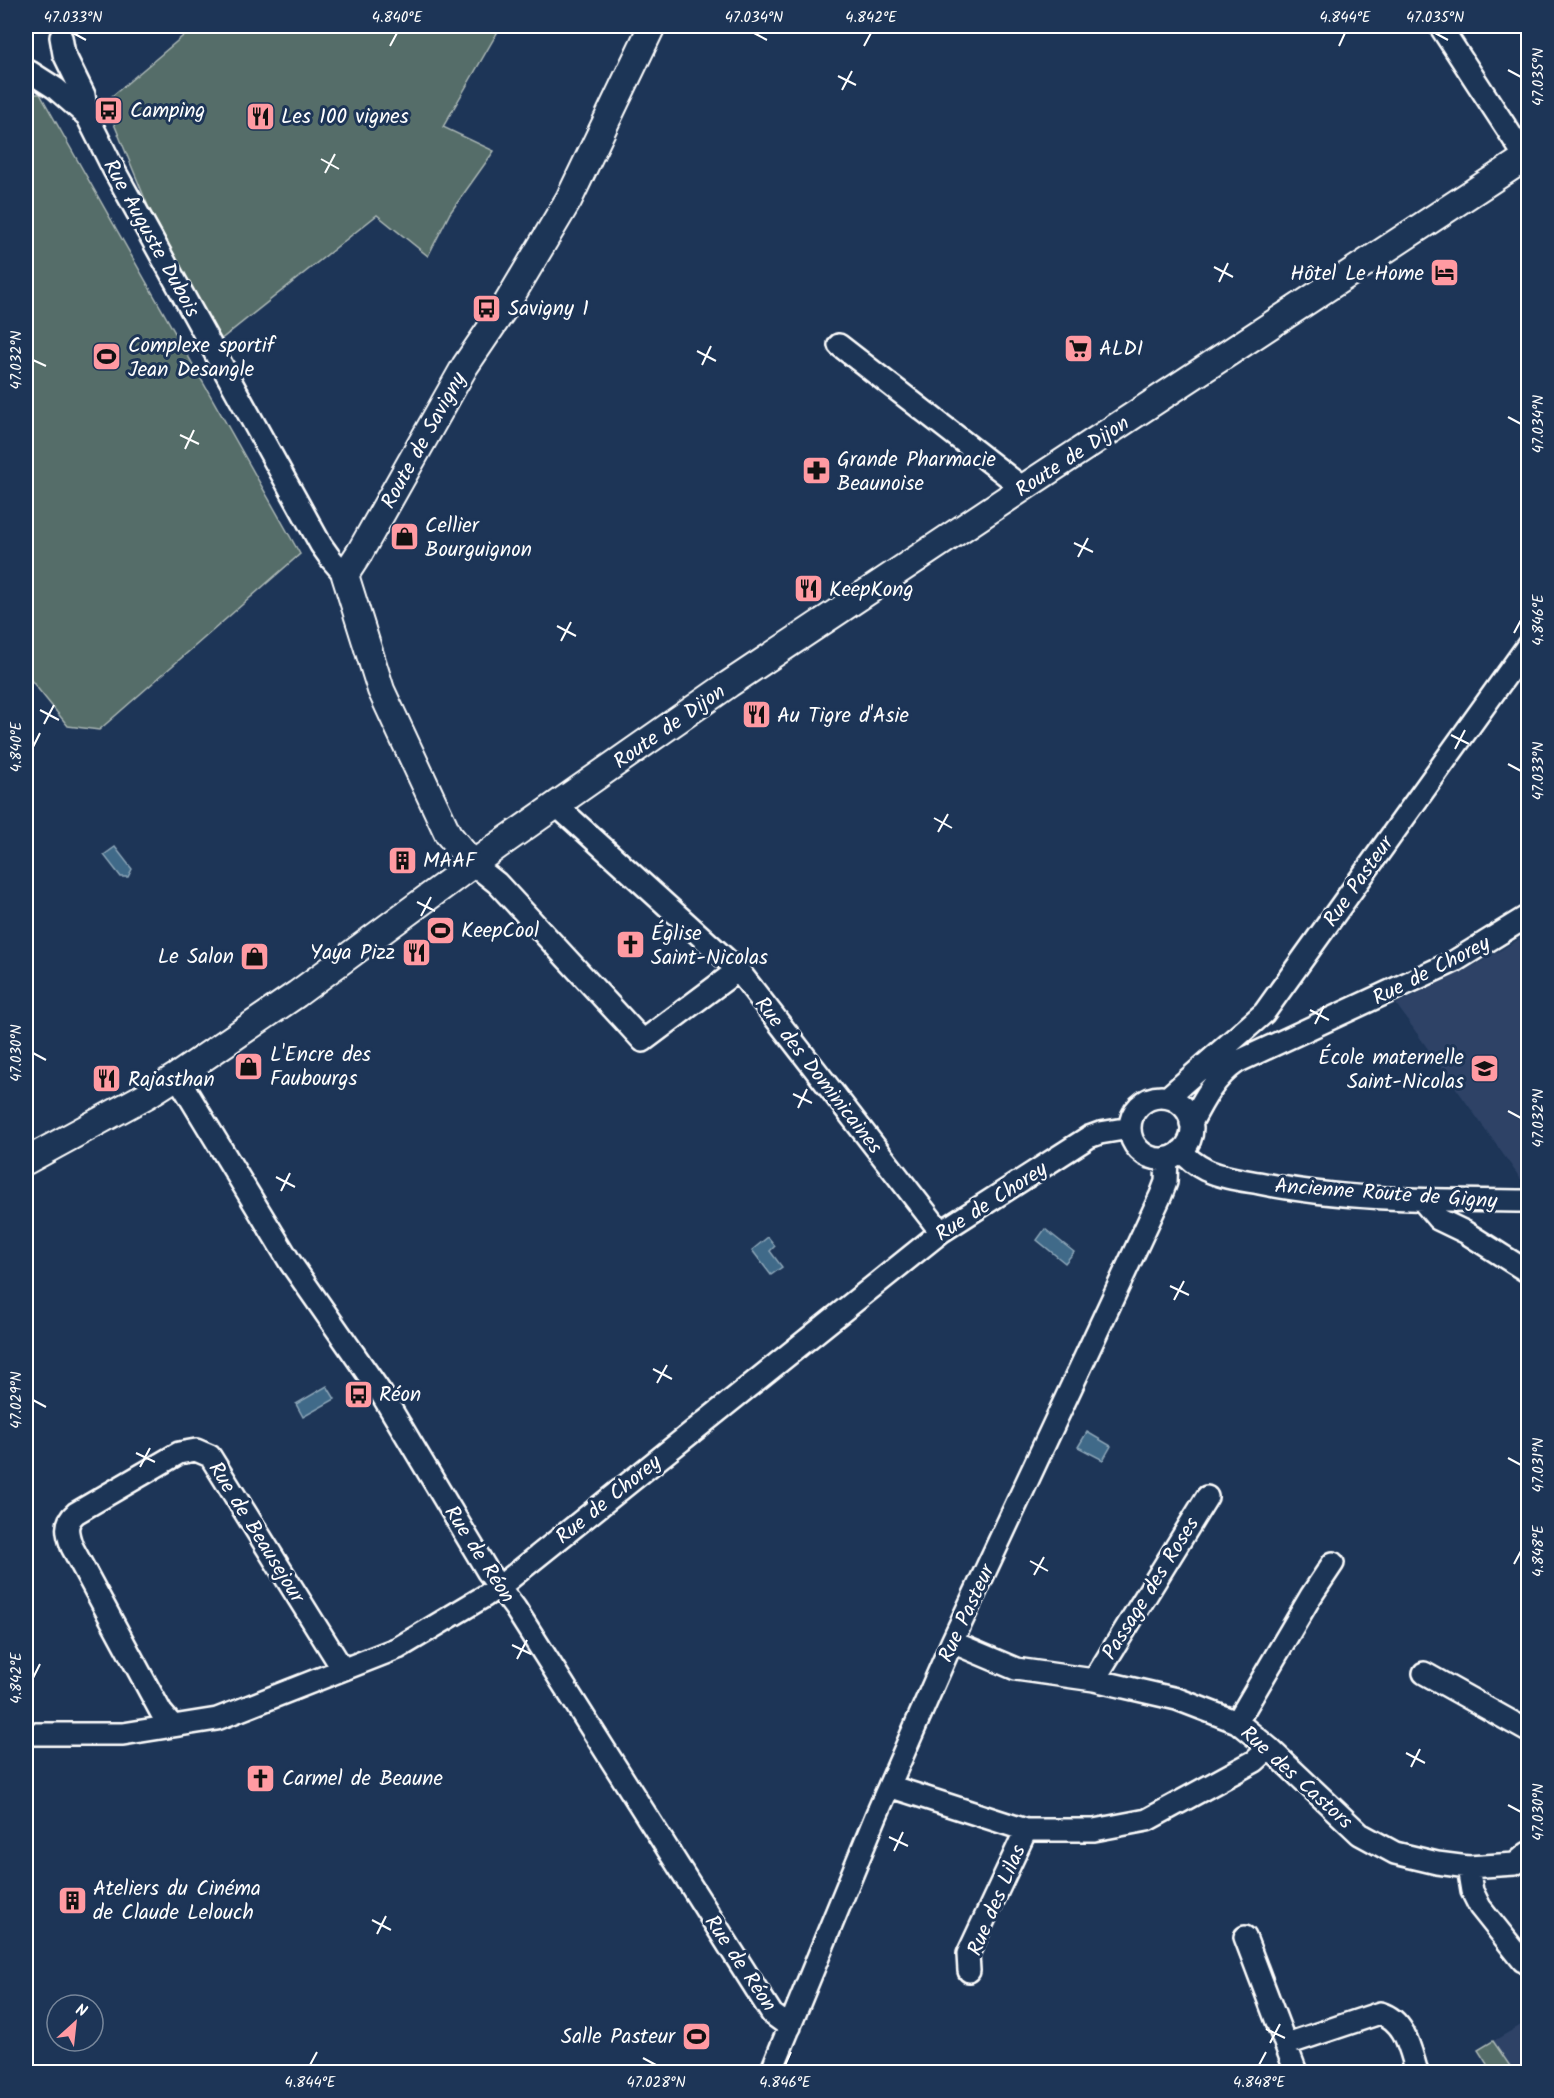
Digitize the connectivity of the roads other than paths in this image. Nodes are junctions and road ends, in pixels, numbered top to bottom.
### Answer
1 (652, 26) edge
2 (1440, 26) edge
3 (62, 31) edge
4 (28, 73) edge
5 (87, 116) junction
6 (1527, 157) edge
7 (839, 345) dead end
8 (1023, 488) junction
9 (345, 575) junction
10 (1528, 645) edge
11 (556, 805) junction
12 (473, 864) junction
13 (1528, 916) edge
14 (738, 970) junction
15 (177, 1076) junction
16 (1168, 1097) junction
17 (1191, 1123) junction
18 (1130, 1128) junction
19 (1174, 1154) junction
20 (26, 1161) edge
21 (1422, 1200) junction
22 (1528, 1201) edge
23 (941, 1232) junction
24 (1528, 1272) edge
25 (1207, 1497) dead end
26 (1333, 1563) dead end
27 (500, 1586) junction
28 (952, 1642) junction
29 (342, 1668) junction
30 (1424, 1673) dead end
31 (1094, 1680) junction
32 (1237, 1722) junction
33 (172, 1725) junction
34 (1528, 1731) edge
35 (26, 1734) edge
36 (1269, 1748) junction
37 (890, 1786) junction
38 (1026, 1830) junction
39 (1528, 1853) edge
40 (1468, 1867) junction
41 (1245, 1937) dead end
42 (1523, 1961) dead end
43 (969, 1971) dead end
44 (790, 2027) junction
45 (1287, 2044) junction
46 (771, 2073) edge
47 (1296, 2073) edge
48 (1417, 2073) edge

1 - 9 main road, Route de Savigny
2 - 6 street
3 - 4 street
3 - 5 street, Rue Auguste Dubois
4 - 5 street, Rue Auguste Dubois
5 - 9 street, Rue Auguste Dubois
6 - 8 main road, Route de Dijon
7 - 8 street
8 - 11 main road, Route de Dijon
9 - 12 main road
10 - 16 street, Rue Pasteur
11 - 12 main road, Route de Dijon
11 - 14 street, Rue des Dominicaines
12 - 14 street
12 - 15 main road, Route de Dijon
13 - 17 street, Rue de Chorey
14 - 23 street, Rue des Dominicaines
15 - 20 main road, Route de Dijon
15 - 27 street, Rue de Réon
16 - 17 street
16 - 18 street
17 - 19 street
18 - 19 street
18 - 23 street, Rue de Chorey
19 - 21 street, Ancienne Route de Gigny
19 - 28 street, Rue Pasteur
21 - 22 street, Ancienne Route de Gigny
21 - 24 street
23 - 27 street, Rue de Chorey
25 - 31 street, Passage des Roses
26 - 32 street
27 - 29 street, Rue de Chorey
27 - 44 street, Rue de Réon
28 - 31 street, Rue des Castors
28 - 37 street, Rue Pasteur
29 - 33 street, Rue de Chorey
29 - 33 street, Rue de Beausejour
30 - 34 street
31 - 32 street, Rue des Castors
32 - 36 street, Rue des Castors
33 - 35 street, Rue de Chorey
36 - 38 street, Rue des Lilas
36 - 40 street, Rue des Castors
37 - 38 street, Rue des Lilas
37 - 44 street, Rue Pasteur
38 - 43 street, Rue des Lilas
39 - 40 street, Rue des Castors
40 - 42 street
41 - 45 street
44 - 46 street, Rue Pasteur
45 - 47 street
45 - 48 street

